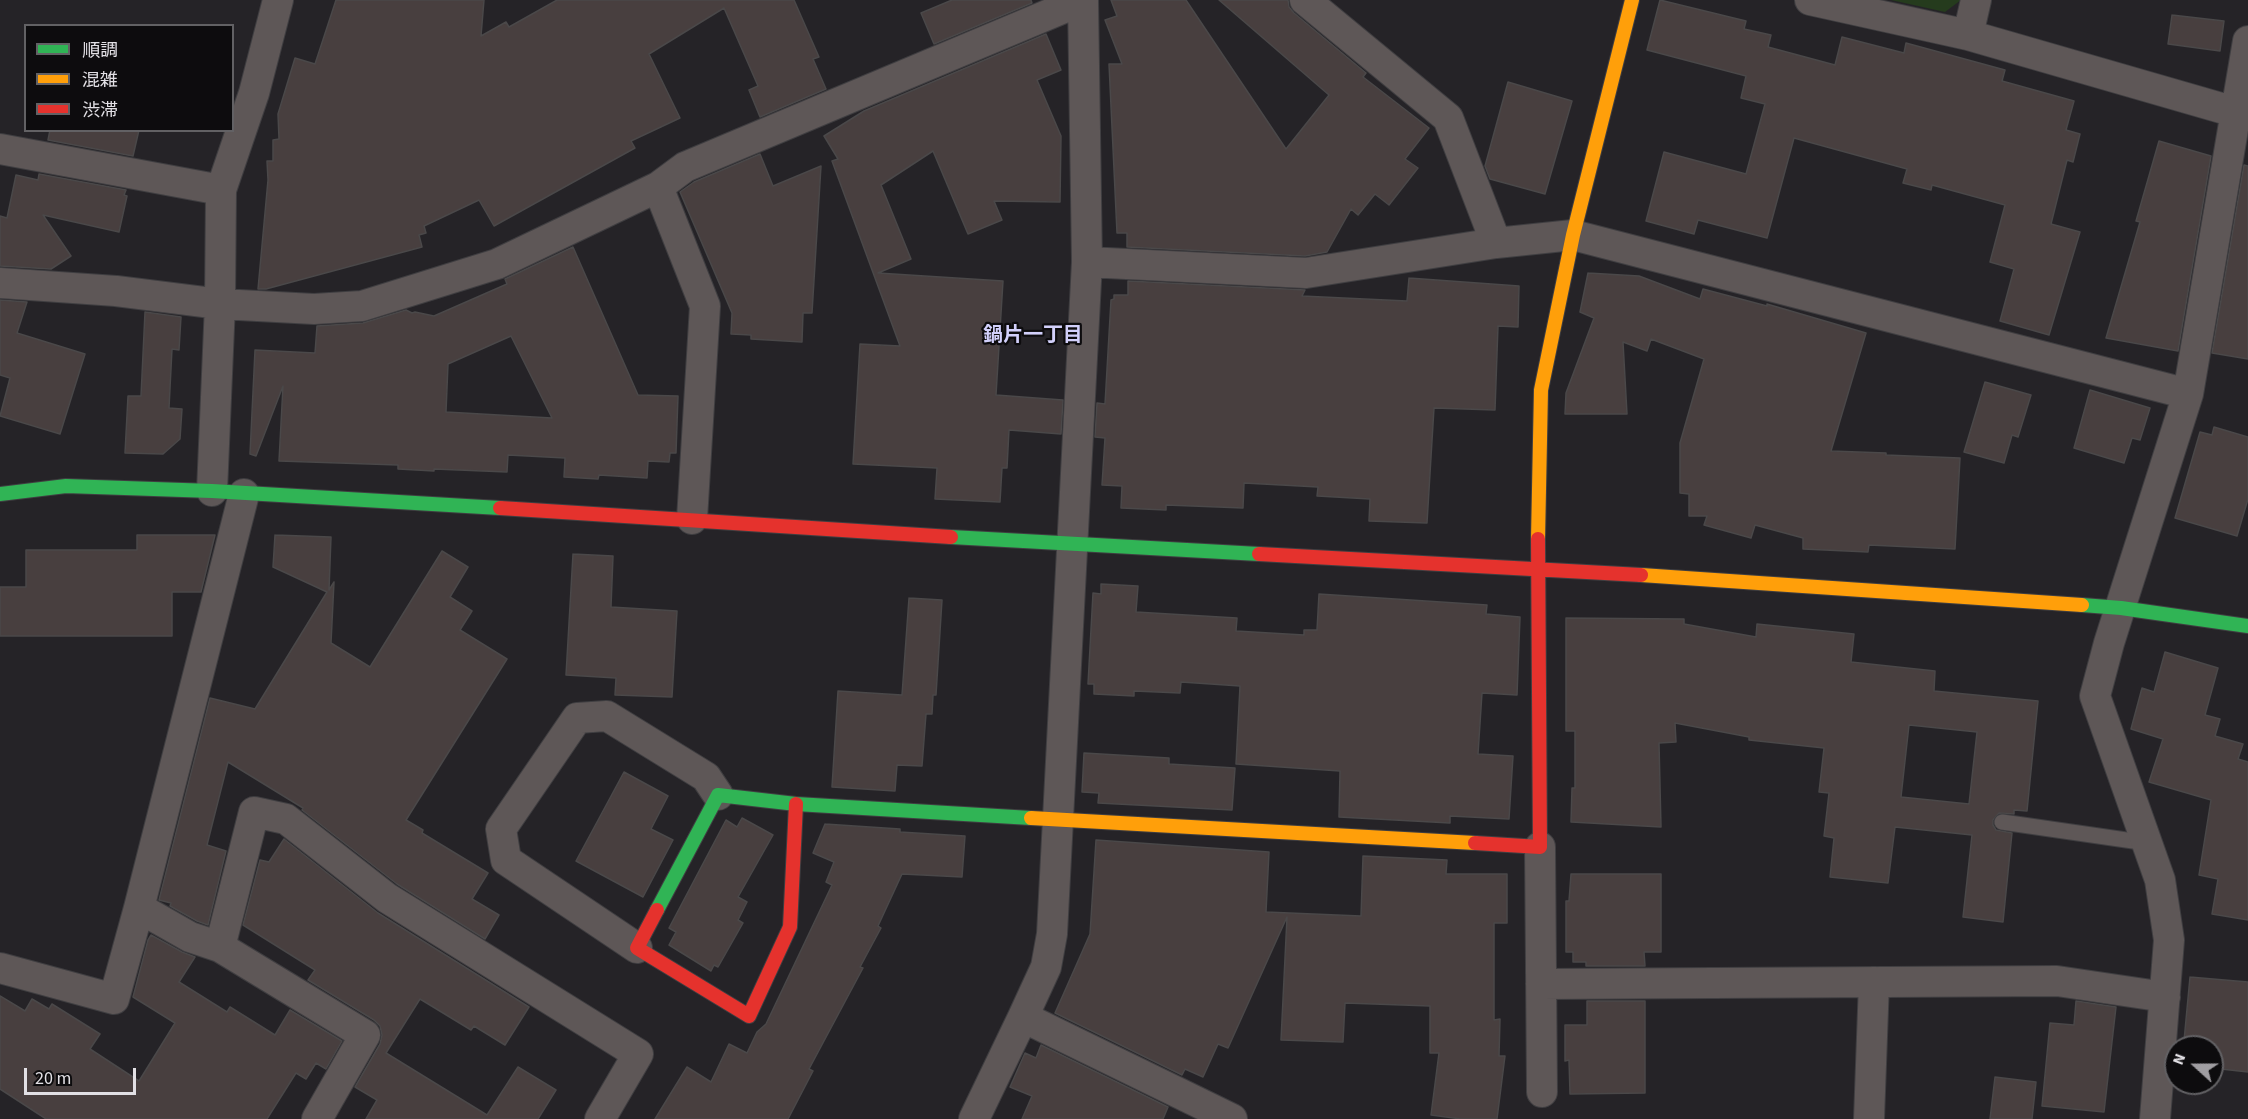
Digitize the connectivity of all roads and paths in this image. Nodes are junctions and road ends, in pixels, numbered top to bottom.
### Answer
1 (278, 0) edge
2 (1083, 0) edge
3 (1305, 0) edge
4 (1632, 0) edge
5 (1810, 0) edge
6 (1976, 0) edge
7 (1968, 35) junction
8 (2248, 41) edge
9 (2242, 113) edge
10 (0, 149) edge
11 (658, 187) junction
12 (220, 190) junction
13 (1573, 235) junction
14 (1496, 243) junction
15 (1087, 262) junction
16 (0, 283) edge
17 (220, 304) junction
18 (2188, 394) junction
19 (212, 491) junction
20 (0, 494) edge
21 (243, 494) junction
22 (692, 519) junction
23 (1072, 545) junction
24 (1538, 568) junction
25 (2121, 608) junction
26 (2248, 626) edge
27 (718, 795) junction
28 (796, 804) junction
29 (1057, 818) junction
30 (2002, 822) dead end
31 (2147, 843) junction
32 (1540, 847) junction
33 (139, 908) junction
34 (220, 947) junction
35 (637, 948) junction
36 (0, 968) edge
37 (1874, 982) junction
38 (1541, 984) junction
39 (2165, 997) junction
40 (1023, 1017) junction
41 (1542, 1092) dead end
42 (317, 1119) edge
43 (600, 1119) edge
44 (974, 1119) edge
45 (1232, 1119) edge
46 (1869, 1119) edge
47 (2155, 1119) edge

1 - 12 street
2 - 11 street
2 - 15 street
3 - 14 street
4 - 13 street
5 - 7 street
6 - 7 street
7 - 9 street
8 - 9 street
9 - 18 street
10 - 12 street
11 - 17 street
11 - 22 street
12 - 17 street
13 - 14 street
13 - 18 street
13 - 24 street
14 - 15 street
15 - 23 street
16 - 17 street
17 - 19 street
18 - 25 street
19 - 20 street
19 - 21 street
21 - 22 street
21 - 33 street
22 - 23 street
23 - 24 street
23 - 29 street
24 - 25 street
24 - 32 street
25 - 26 street
25 - 31 street
27 - 28 street
27 - 35 street
27 - 35 street
28 - 29 street
28 - 35 street
29 - 32 street
29 - 40 street
30 - 31 lane
31 - 39 street
32 - 38 street
33 - 34 street
33 - 36 street
34 - 42 street
34 - 43 street
37 - 38 street
37 - 39 street
37 - 46 street
38 - 41 street
39 - 47 street
40 - 44 street
40 - 45 street

